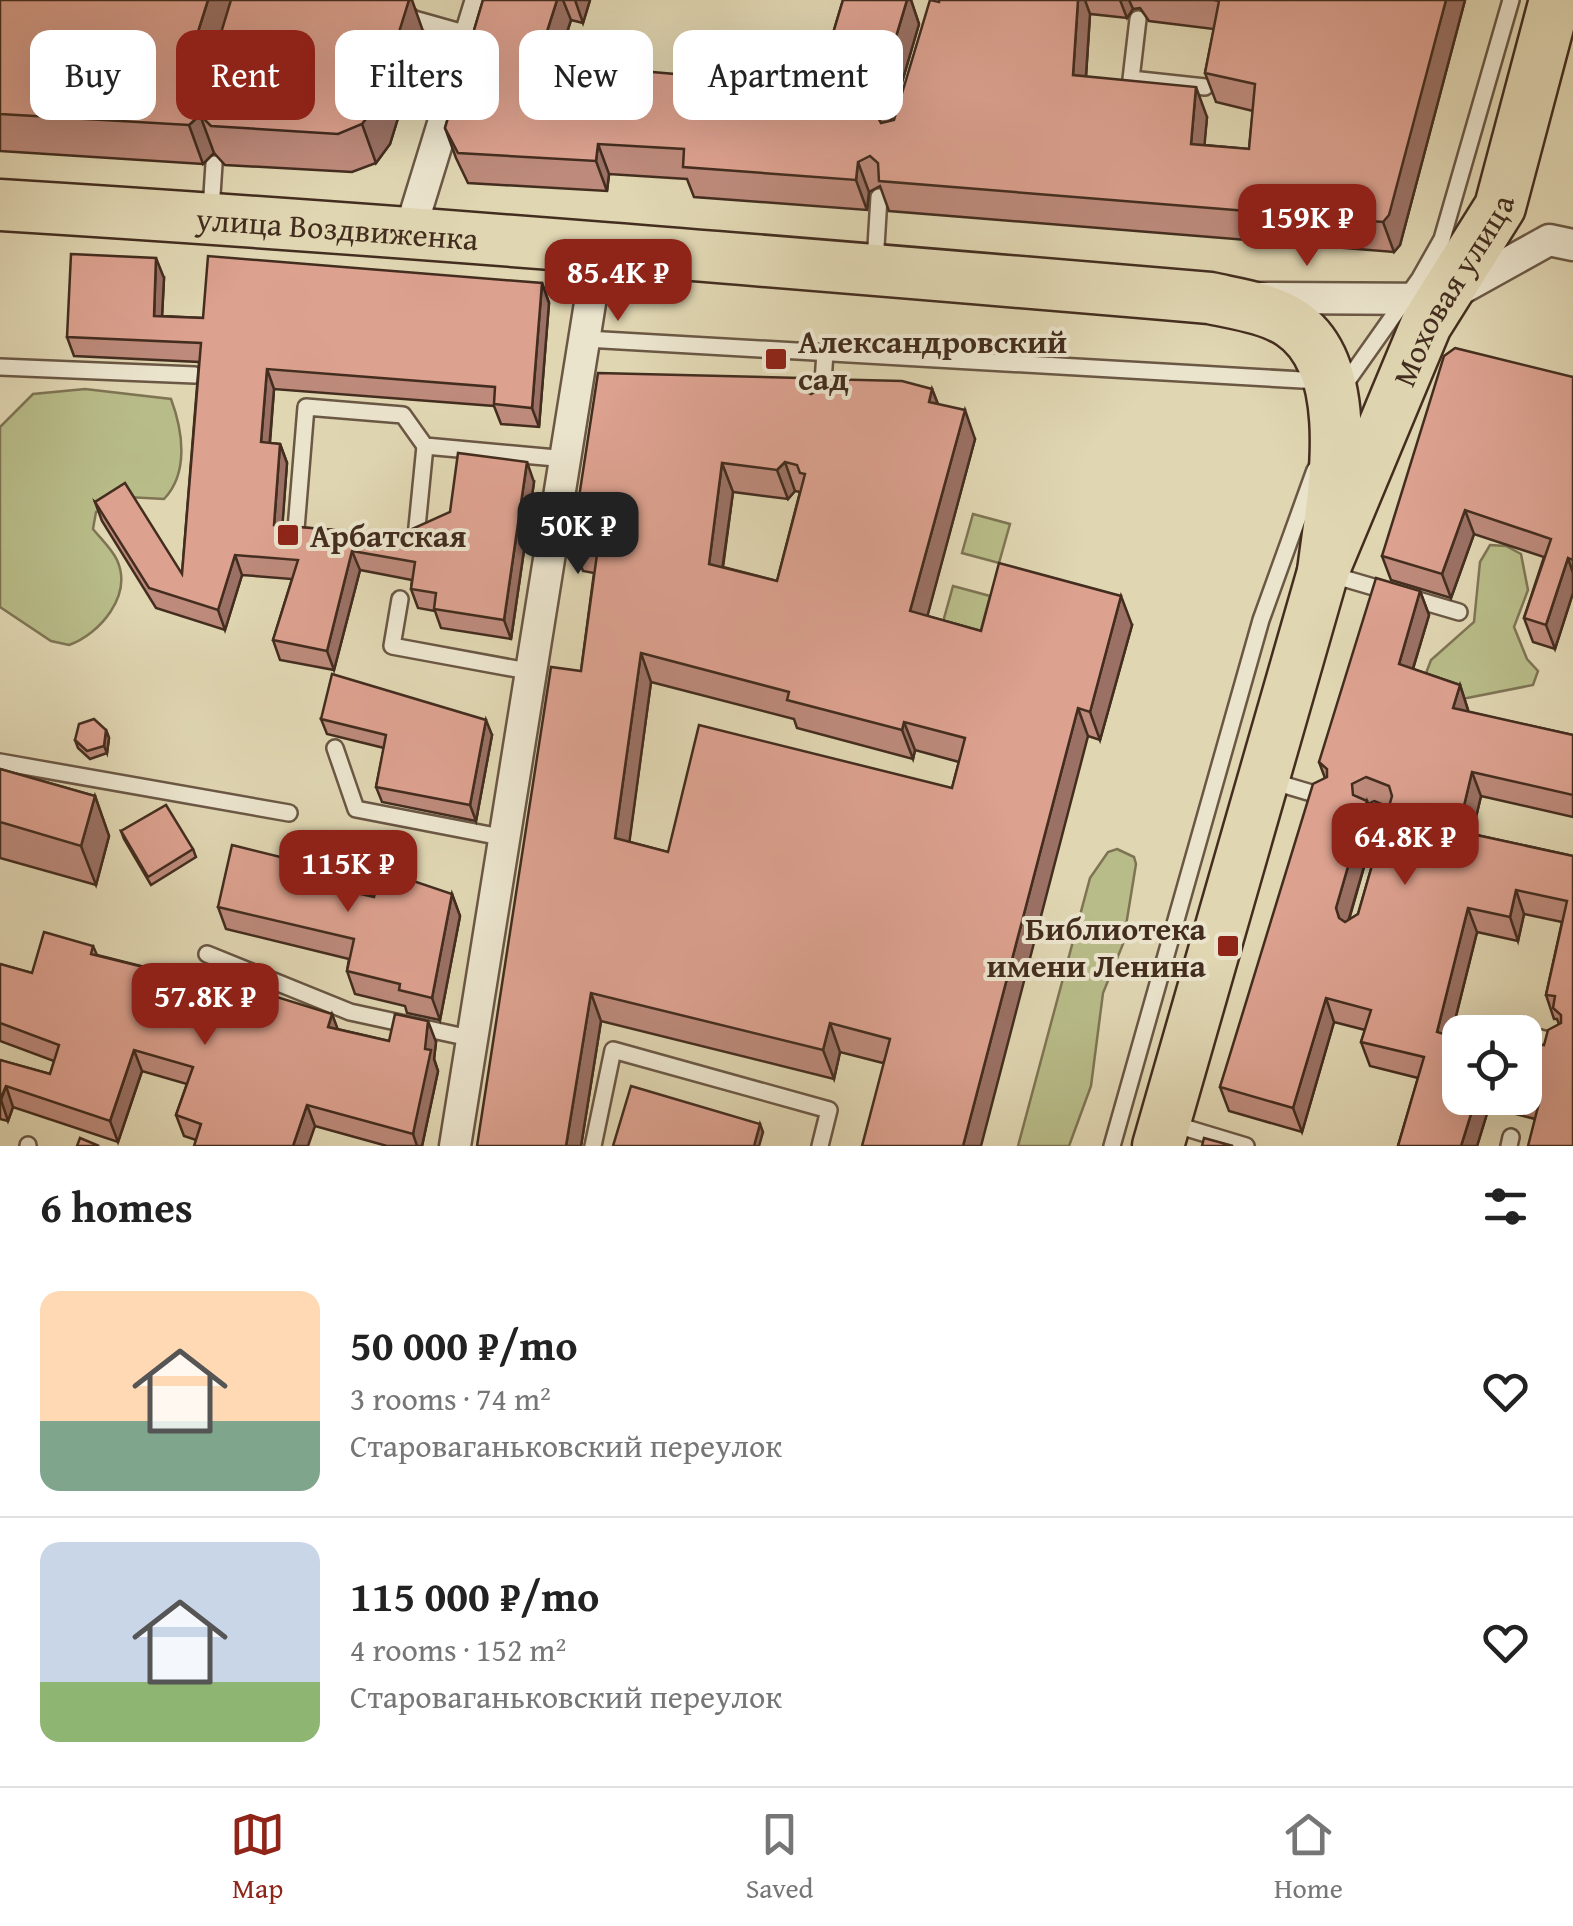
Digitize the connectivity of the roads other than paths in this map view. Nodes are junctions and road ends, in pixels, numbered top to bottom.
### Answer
1 (389, 0) edge
2 (481, 0) edge
3 (1511, 0) edge
4 (1555, 0) edge
5 (1138, 19) dead end
6 (451, 30) edge
7 (473, 30) edge
8 (1205, 88) edge
9 (445, 120) edge
10 (214, 164) edge
11 (880, 197) edge
12 (0, 205) edge
13 (210, 218) junction
14 (410, 232) junction
15 (1573, 245) edge
16 (599, 247) junction
17 (874, 269) junction
18 (1210, 298) junction
19 (1422, 300) junction
20 (586, 339) junction
21 (824, 352) junction
22 (0, 367) edge
23 (195, 374) edge
24 (1332, 398) junction
25 (821, 412) edge
26 (425, 446) junction
27 (567, 459) junction
28 (296, 530) edge
29 (416, 537) edge
30 (1322, 572) junction
31 (400, 599) dead end
32 (1459, 612) dead end
33 (532, 672) junction
34 (335, 748) dead end
35 (0, 762) edge
36 (1263, 779) junction
37 (1324, 797) edge
38 (1371, 812) edge
39 (289, 814) dead end
40 (506, 838) junction
41 (1380, 851) edge
42 (207, 954) dead end
43 (1542, 1038) edge
44 (474, 1039) junction
45 (1559, 1042) edge
46 (1162, 1134) edge
47 (455, 1146) edge
48 (592, 1146) edge
49 (820, 1146) edge
50 (1112, 1146) edge
51 (1246, 1146) edge

1 - 6 lane
2 - 7 street
3 - 19 lane
4 - 19 main road, Моховая улица
5 - 8 lane
9 - 14 street
10 - 13 lane
11 - 17 lane
12 - 13 main road, улица Воздвиженка
13 - 14 main road, улица Воздвиженка
14 - 16 main road, улица Воздвиженка
15 - 19 street, улица Воздвиженка
16 - 17 main road, улица Воздвиженка
16 - 20 street
17 - 18 main road, улица Воздвиженка
18 - 19 street, улица Воздвиженка
18 - 24 main road, улица Воздвиженка
19 - 24 lane
19 - 30 main road, Моховая улица
20 - 21 lane
20 - 27 street
21 - 24 lane
21 - 25 lane
22 - 23 lane
24 - 30 main road, Моховая улица
24 - 50 lane
26 - 27 lane
26 - 28 lane
26 - 29 lane
27 - 33 street
30 - 32 lane
30 - 36 main road, Моховая улица
31 - 33 lane
33 - 40 street
34 - 40 lane
35 - 39 lane
36 - 37 lane
36 - 46 main road, Моховая улица
38 - 41 lane
40 - 44 street
42 - 44 lane
43 - 45 lane
44 - 47 street
46 - 51 lane
48 - 49 lane

